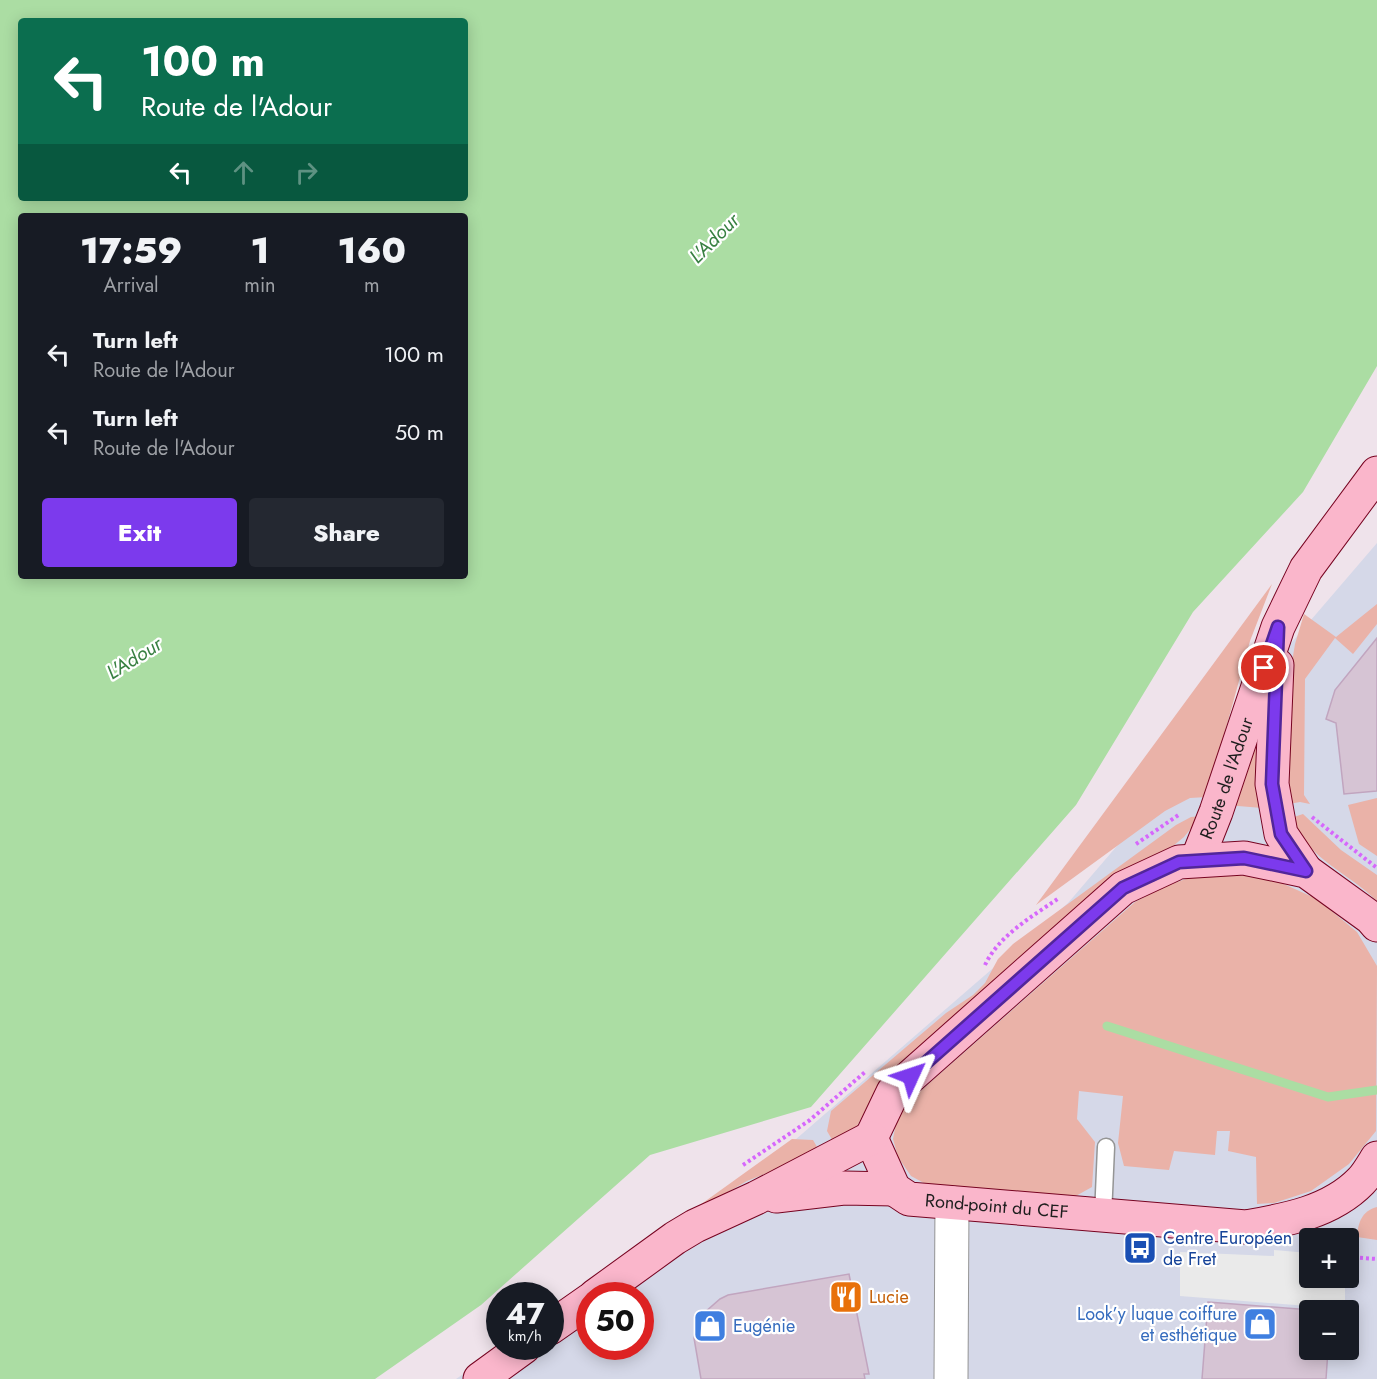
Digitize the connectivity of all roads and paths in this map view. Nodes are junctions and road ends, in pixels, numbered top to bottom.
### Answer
1 (1377, 473) edge
2 (1278, 627) junction
3 (1304, 810) dead end
4 (1184, 813) dead end
5 (1135, 844) dead end
6 (1197, 860) junction
7 (1377, 868) edge
8 (1306, 871) junction
9 (1067, 892) dead end
10 (1375, 921) edge
11 (982, 971) dead end
12 (872, 1066) dead end
13 (871, 1138) junction
14 (1106, 1147) dead end
15 (743, 1165) dead end
16 (1372, 1176) edge
17 (894, 1189) junction
18 (756, 1198) junction
19 (952, 1203) junction
20 (1103, 1216) junction
21 (1359, 1258) edge
22 (1377, 1259) edge
23 (614, 1282) edge
24 (506, 1360) edge
25 (480, 1379) edge
26 (951, 1379) edge

1 - 2 main road, Route de l'Adour
2 - 6 main road, Route de l'Adour
2 - 8 main road, Route de l'Adour
3 - 7 path
4 - 5 path
6 - 8 main road
6 - 13 main road
8 - 10 main road
9 - 11 path
12 - 15 path
13 - 17 main road
13 - 18 main road
14 - 20 lane
16 - 20 main road, Rond-point du CEF
17 - 18 main road
17 - 19 main road, Rond-point du CEF
18 - 23 main road
19 - 20 main road, Rond-point du CEF
19 - 26 street
21 - 22 path
24 - 25 main road

